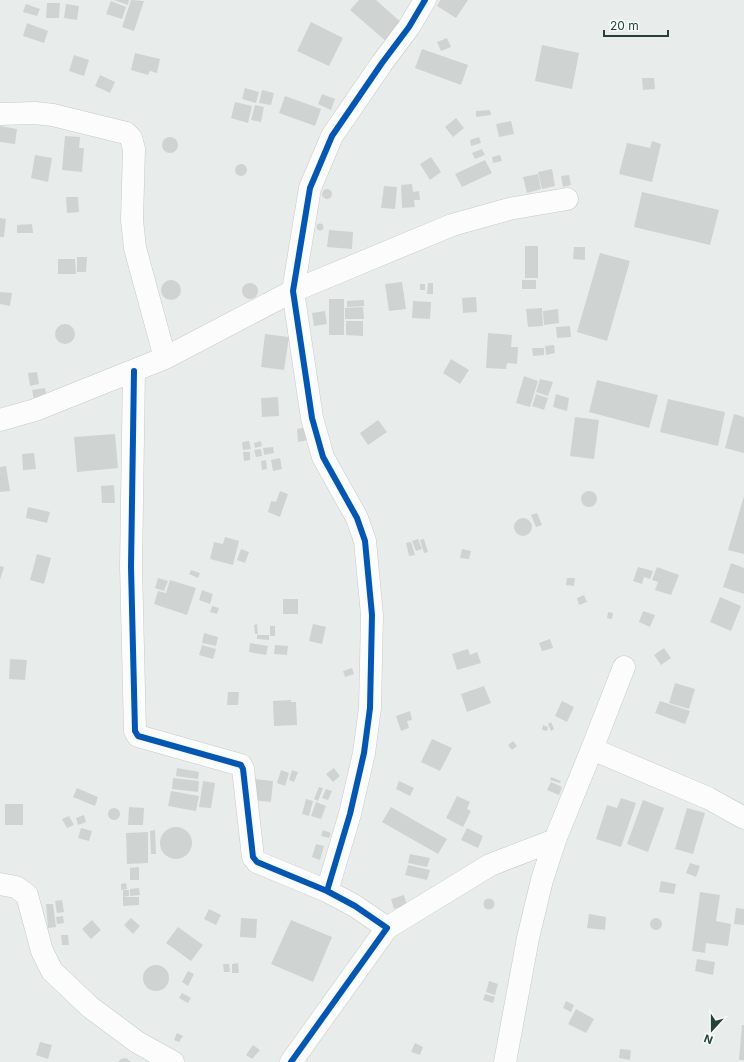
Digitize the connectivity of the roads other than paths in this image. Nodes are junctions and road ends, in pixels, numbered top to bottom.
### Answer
1 (425, 0) edge
2 (0, 114) edge
3 (566, 199) dead end
4 (293, 291) junction
5 (165, 358) junction
6 (134, 371) junction
7 (0, 420) edge
8 (624, 667) dead end
9 (592, 749) junction
10 (744, 818) edge
11 (555, 840) junction
12 (0, 884) edge
13 (327, 891) junction
14 (387, 928) junction
15 (173, 1062) edge
16 (291, 1062) edge
17 (505, 1062) edge

1 - 4 street
2 - 5 street
3 - 4 street
4 - 5 street
4 - 13 street
5 - 6 street
6 - 7 street
6 - 13 street
8 - 9 street
9 - 10 street
9 - 11 street
11 - 14 street
11 - 17 street
12 - 15 street
13 - 14 street
14 - 16 street

